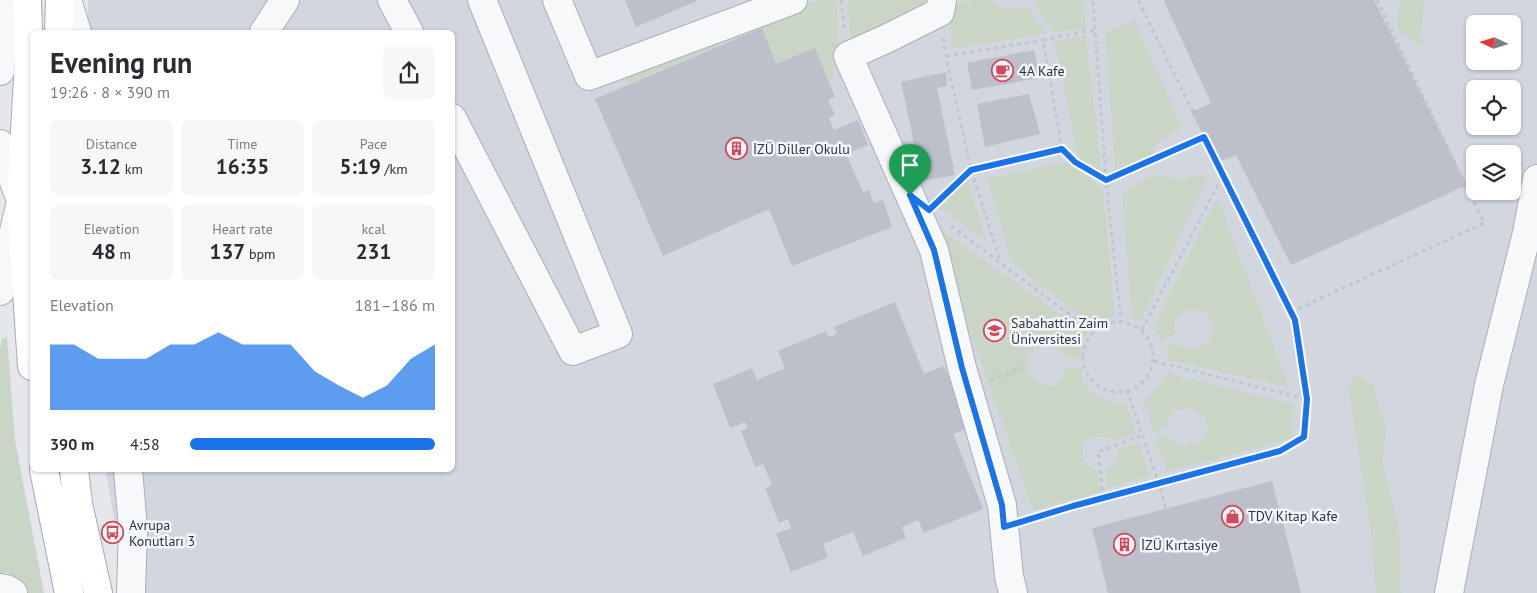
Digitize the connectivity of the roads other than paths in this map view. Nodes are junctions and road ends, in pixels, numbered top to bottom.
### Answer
1 (11, 0) edge
2 (27, 0) edge
3 (60, 0) edge
4 (68, 0) edge
5 (285, 0) edge
6 (392, 0) edge
7 (482, 0) edge
8 (558, 0) edge
9 (793, 0) edge
10 (941, 6) edge
11 (59, 30) edge
12 (77, 30) edge
13 (265, 30) edge
14 (408, 30) edge
15 (0, 71) edge
16 (455, 124) edge
17 (0, 144) edge
18 (1537, 179) edge
19 (21, 200) junction
20 (0, 292) edge
21 (30, 336) edge
22 (44, 472) edge
23 (74, 472) edge
24 (128, 472) edge
25 (0, 588) edge
26 (13, 593) edge
27 (69, 593) edge
28 (98, 593) edge
29 (131, 593) edge
30 (1013, 593) edge
31 (1449, 593) edge

1 - 15 street
2 - 19 main road
3 - 11 main road
4 - 12 street
5 - 13 street
6 - 14 street
7 - 16 street
8 - 9 street
10 - 30 street
17 - 19 street
18 - 31 street
19 - 20 street
19 - 21 main road
22 - 27 main road
23 - 28 main road
24 - 29 street
25 - 26 street

